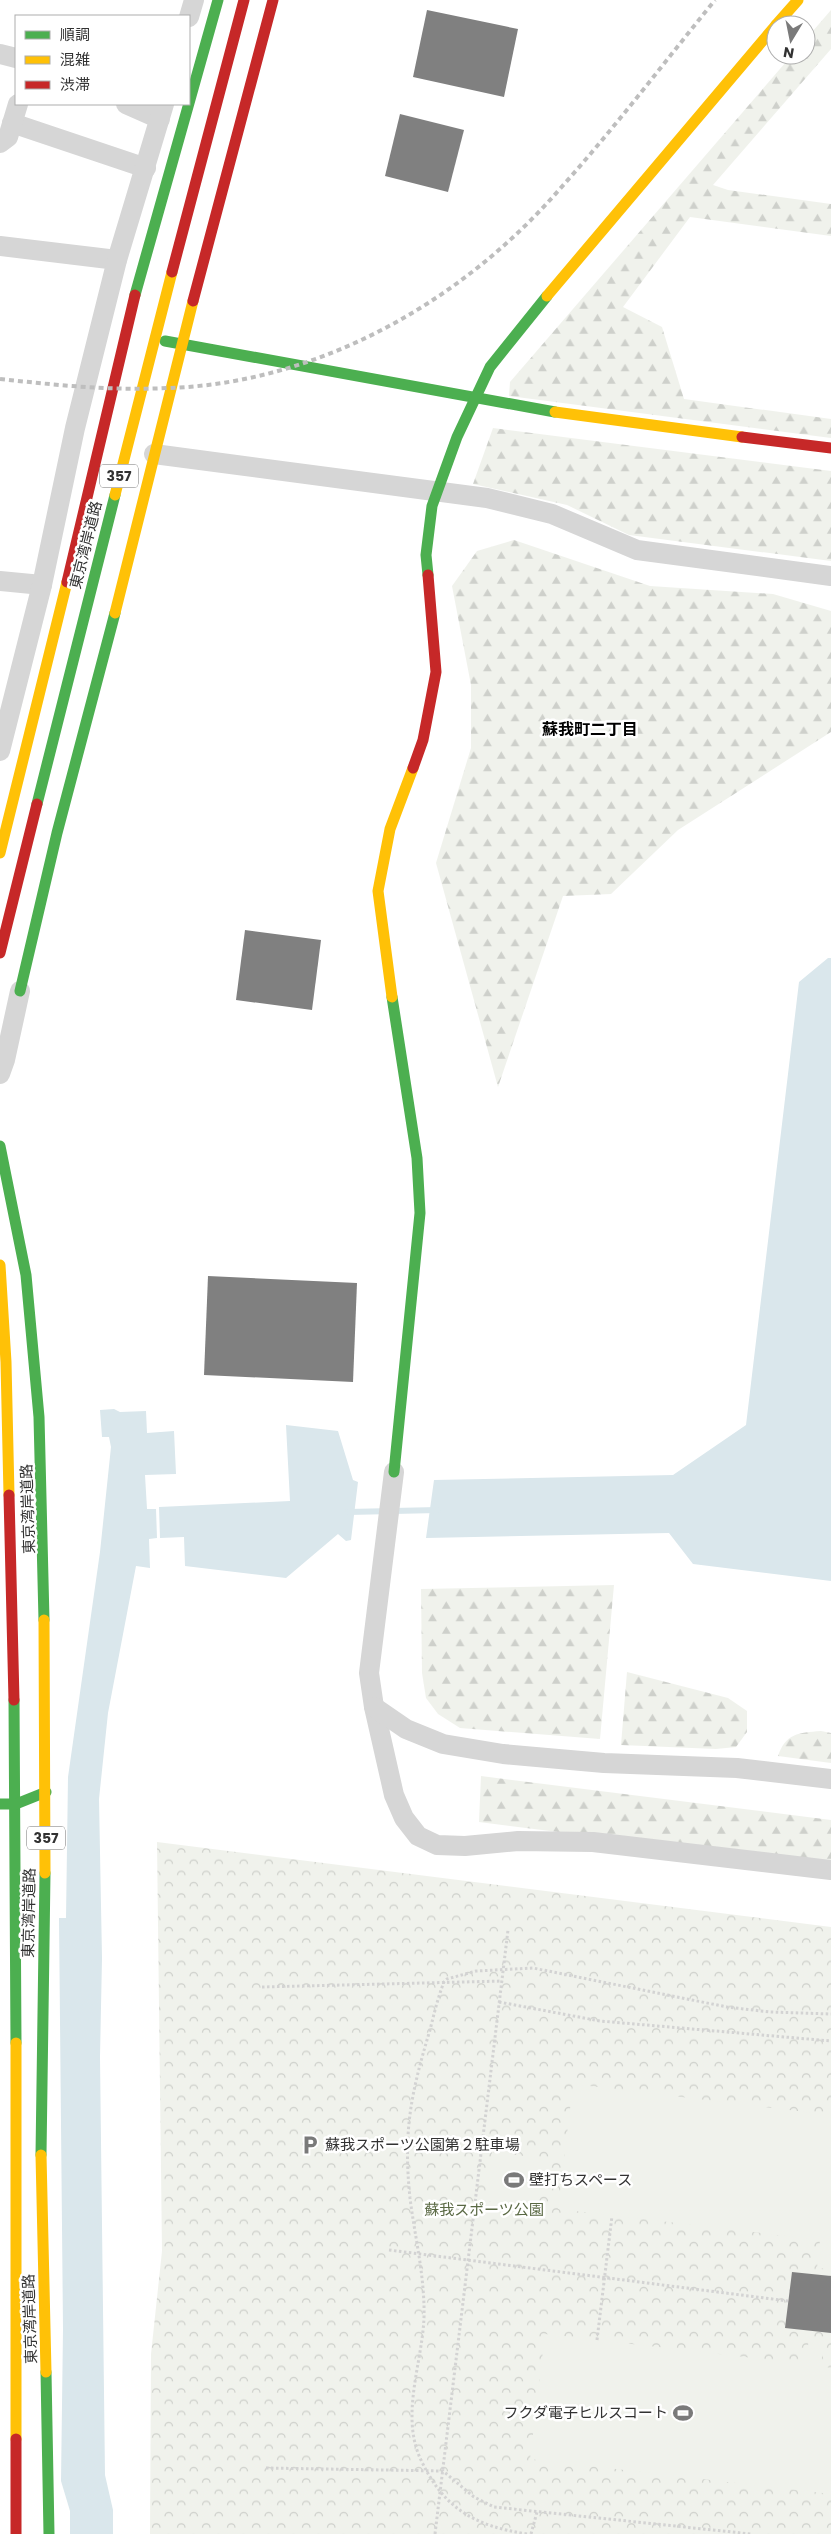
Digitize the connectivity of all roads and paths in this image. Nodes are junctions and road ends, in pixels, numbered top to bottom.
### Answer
1 (194, 0) edge
2 (218, 0) edge
3 (244, 0) edge
4 (273, 0) edge
5 (798, 0) edge
6 (190, 15) edge
7 (785, 15) edge
8 (766, 37) edge
9 (0, 54) edge
10 (15, 58) edge
11 (190, 99) edge
12 (18, 105) edge
13 (131, 105) edge
14 (188, 105) edge
15 (162, 111) edge
16 (12, 123) junction
17 (0, 143) edge
18 (146, 168) junction
19 (0, 246) edge
20 (118, 260) junction
21 (124, 333) junction
22 (147, 337) junction
23 (89, 376) junction
24 (172, 380) junction
25 (831, 448) edge
26 (154, 454) junction
27 (436, 493) junction
28 (831, 576) edge
29 (0, 581) edge
30 (42, 585) junction
31 (0, 751) edge
32 (0, 853) edge
33 (0, 953) edge
34 (20, 991) joint
35 (0, 1074) edge
36 (0, 1146) edge
37 (0, 1265) edge
38 (0, 1413) edge
39 (7, 1433) junction
40 (394, 1472) joint
41 (374, 1707) junction
42 (0, 1774) edge
43 (23, 1779) junction
44 (831, 1780) edge
45 (46, 1792) junction
46 (0, 1804) edge
47 (16, 1804) junction
48 (831, 1870) edge
49 (508, 1930) dead end
50 (504, 1969) junction
51 (502, 1981) junction
52 (444, 1982) junction
53 (262, 1987) dead end
54 (499, 2002) junction
55 (831, 2014) edge
56 (831, 2041) edge
57 (612, 2216) dead end
58 (389, 2250) dead end
59 (419, 2254) junction
60 (467, 2260) junction
61 (604, 2278) junction
62 (788, 2301) dead end
63 (597, 2340) dead end
64 (266, 2468) dead end
65 (426, 2470) junction
66 (442, 2471) junction
67 (440, 2492) junction
68 (537, 2512) junction
69 (16, 2534) edge
70 (49, 2534) edge
71 (435, 2534) edge
72 (527, 2534) edge
73 (531, 2534) edge
74 (751, 2534) edge

1 - 6 street
2 - 11 main road, 東京湾岸道路 / 357
3 - 22 main road, 東京湾岸道路 / 357
4 - 24 main road
5 - 7 main road
8 - 27 main road
9 - 10 street
12 - 16 street
13 - 15 street
14 - 21 main road, 東京湾岸道路 / 357
15 - 18 street
16 - 17 street
16 - 18 street
18 - 20 street
19 - 20 street
20 - 23 street
21 - 22 main road
21 - 32 main road, 東京湾岸道路 / 357
22 - 25 main road
22 - 33 main road, 東京湾岸道路 / 357
23 - 24 street
23 - 30 street
24 - 26 main road
26 - 27 street
26 - 34 main road
27 - 28 street
27 - 40 main road
29 - 30 street
30 - 31 street
34 - 35 street
36 - 45 main road, 東京湾岸道路 / 357
37 - 39 main road, 東京湾岸道路 / 357
38 - 39 street
39 - 43 main road, 東京湾岸道路 / 357
40 - 41 street
41 - 44 street
41 - 48 street
42 - 43 main road
43 - 45 main road
43 - 47 main road, 東京湾岸道路 / 357
45 - 47 main road
45 - 70 main road, 東京湾岸道路 / 357
46 - 47 main road
47 - 69 main road, 東京湾岸道路 / 357
49 - 50 path
50 - 51 path
50 - 52 path
50 - 55 path
51 - 52 path
51 - 54 path
52 - 53 path
52 - 59 path
54 - 56 path
54 - 60 path
57 - 61 path
58 - 59 path
59 - 60 path
59 - 65 path
60 - 61 path
60 - 66 path
61 - 62 path
61 - 63 path
64 - 65 path
65 - 66 path
65 - 67 path
66 - 67 path
66 - 68 path
67 - 71 path
67 - 72 path
68 - 73 path
68 - 74 path

